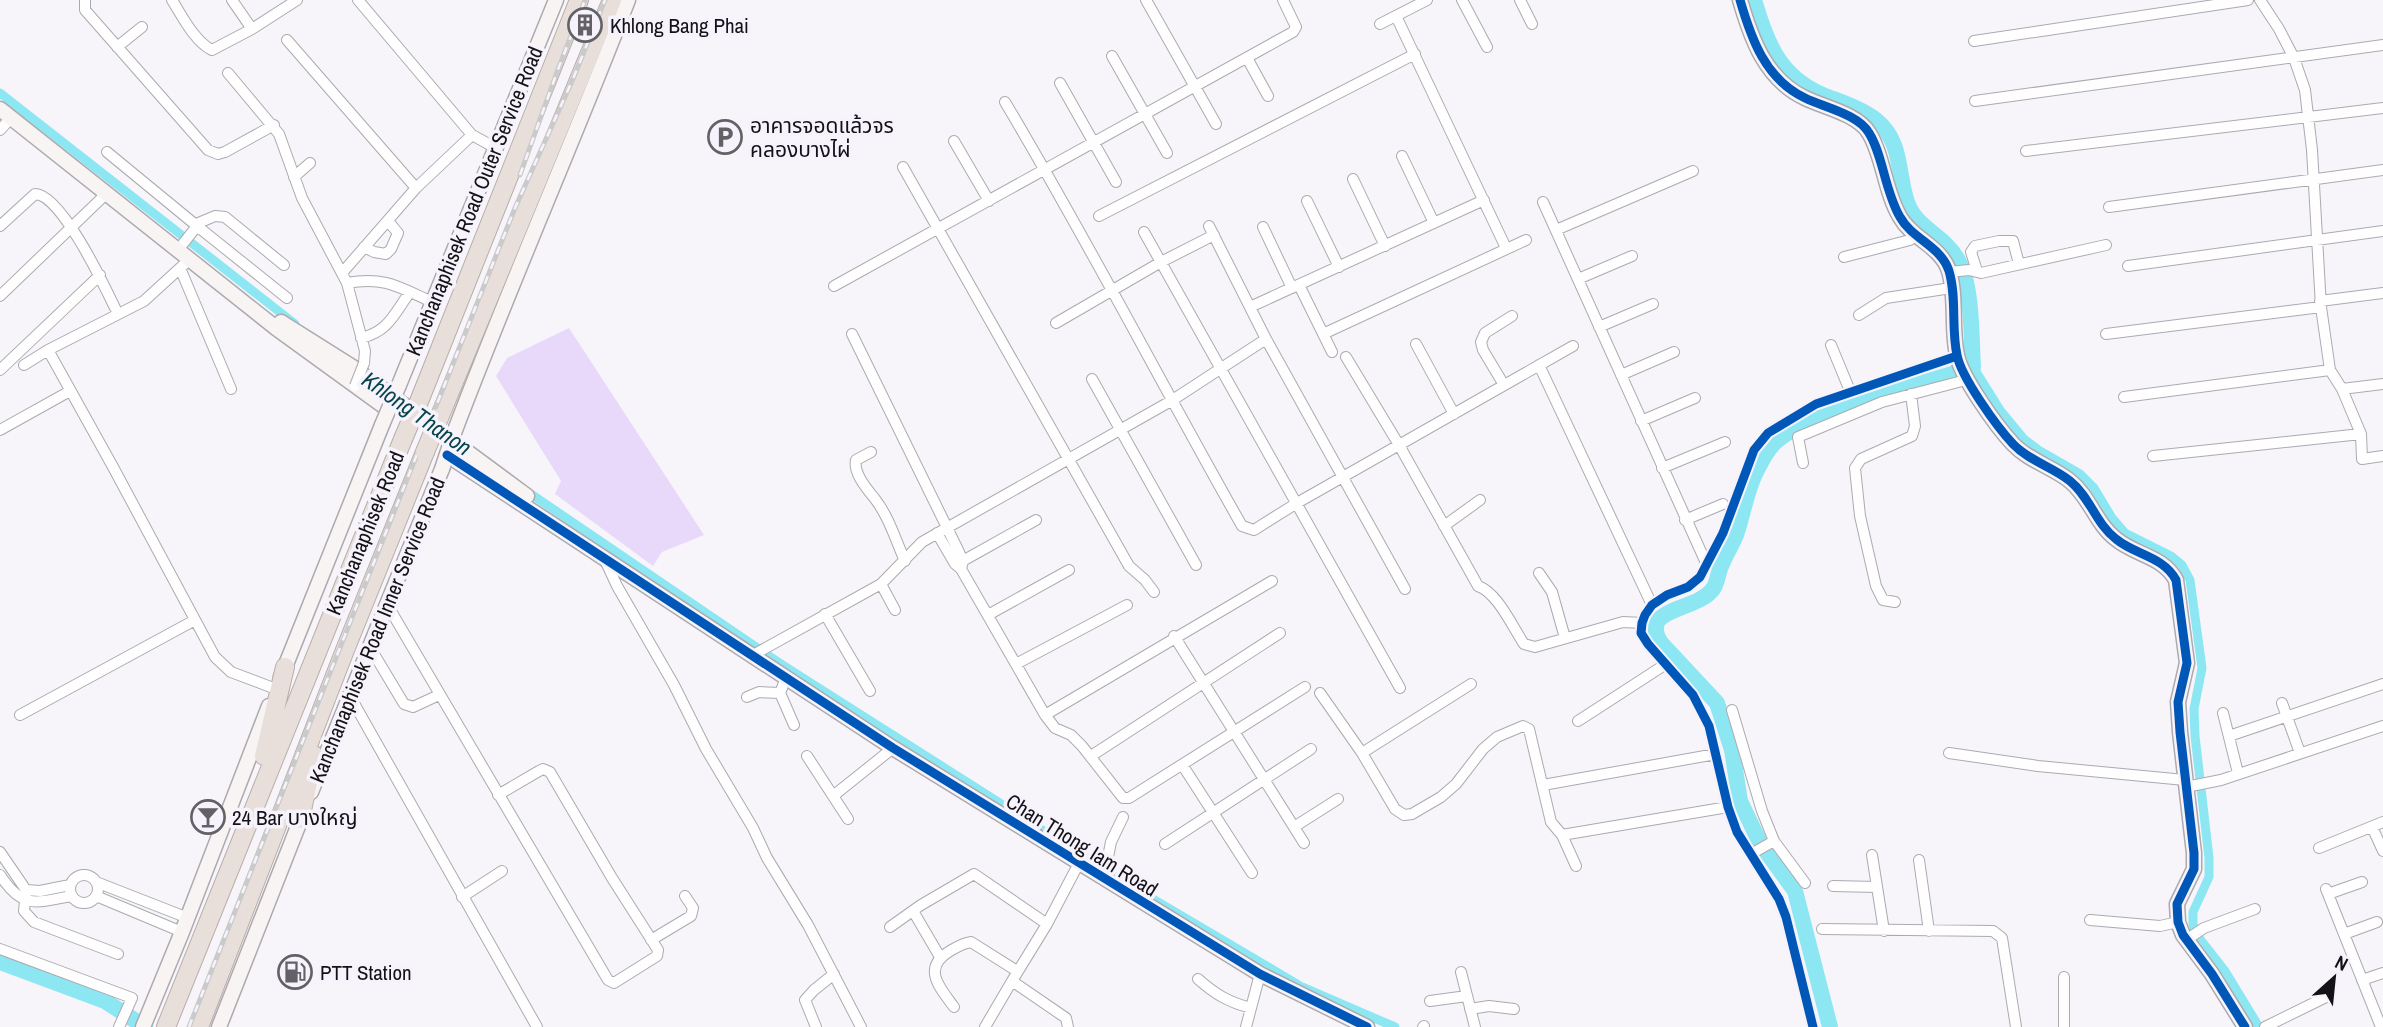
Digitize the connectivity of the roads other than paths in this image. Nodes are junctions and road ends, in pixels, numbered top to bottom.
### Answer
1 (85, 0) edge
2 (172, 0) edge
3 (232, 0) edge
4 (358, 0) edge
5 (556, 0) edge
6 (579, 0) edge
7 (612, 0) edge
8 (626, 0) edge
9 (1146, 0) edge
10 (1283, 0) edge
11 (1427, 0) edge
12 (1462, 0) edge
13 (1520, 0) edge
14 (1740, 0) edge
15 (2248, 0) edge
16 (2260, 0) edge
17 (294, 1) edge
18 (1396, 16) junction
19 (1380, 24) dead end
20 (1532, 24) dead end
21 (142, 27) dead end
22 (252, 29) junction
23 (287, 40) dead end
24 (1974, 41) dead end
25 (2383, 45) edge
26 (117, 47) junction
27 (1487, 47) dead end
28 (1415, 54) junction
29 (1112, 56) dead end
30 (1247, 58) junction
31 (2294, 58) junction
32 (228, 74) dead end
33 (582, 76) junction
34 (1060, 83) dead end
35 (1196, 85) junction
36 (1268, 96) dead end
37 (1975, 101) dead end
38 (1005, 102) dead end
39 (2383, 108) edge
40 (6, 113) edge
41 (1145, 113) junction
42 (2308, 117) junction
43 (1216, 124) dead end
44 (274, 125) junction
45 (0, 130) edge
46 (472, 135) junction
47 (954, 141) dead end
48 (1094, 142) junction
49 (494, 147) junction
50 (2026, 151) dead end
51 (107, 152) dead end
52 (1167, 153) dead end
53 (1402, 156) dead end
54 (310, 163) dead end
55 (903, 167) dead end
56 (1045, 170) junction
57 (2383, 170) edge
58 (1693, 171) dead end
59 (294, 177) junction
60 (1353, 179) dead end
61 (2313, 180) junction
62 (1116, 182) dead end
63 (416, 188) junction
64 (107, 193) junction
65 (1483, 200) junction
66 (989, 201) junction
67 (1307, 201) dead end
68 (1543, 202) dead end
69 (2109, 207) dead end
70 (1099, 216) dead end
71 (388, 221) junction
72 (1434, 223) junction
73 (196, 225) junction
74 (0, 226) edge
75 (1263, 227) dead end
76 (73, 229) junction
77 (939, 229) junction
78 (1556, 230) junction
79 (1144, 232) dead end
80 (2383, 232) edge
81 (1916, 235) junction
82 (1526, 240) dead end
83 (2317, 240) junction
84 (2106, 245) dead end
85 (1385, 246) junction
86 (364, 247) junction
87 (1507, 248) junction
88 (183, 255) junction
89 (1632, 256) dead end
90 (1844, 257) dead end
91 (1161, 262) junction
92 (2019, 264) junction
93 (285, 265) dead end
94 (2128, 266) dead end
95 (1339, 267) junction
96 (1964, 271) junction
97 (342, 272) junction
98 (100, 275) junction
99 (1578, 279) junction
100 (347, 283) junction
101 (834, 286) dead end
102 (1296, 286) junction
103 (1951, 288) junction
104 (1111, 290) junction
105 (410, 292) junction
106 (2383, 293) edge
107 (0, 296) edge
108 (287, 298) dead end
109 (432, 302) junction
110 (1653, 304) dead end
111 (2320, 304) junction
112 (1250, 307) junction
113 (115, 308) dead end
114 (252, 308) junction
115 (1859, 315) dead end
116 (1512, 316) dead end
117 (1056, 323) dead end
118 (1599, 327) junction
119 (852, 334) dead end
120 (1323, 334) junction
121 (2106, 334) dead end
122 (361, 338) junction
123 (1266, 339) junction
124 (1416, 344) dead end
125 (1831, 345) dead end
126 (1573, 346) dead end
127 (48, 350) junction
128 (1332, 352) dead end
129 (1674, 352) dead end
130 (1346, 357) dead end
131 (24, 365) dead end
132 (1539, 365) junction
133 (1222, 368) junction
134 (1961, 369) junction
135 (0, 370) edge
136 (2330, 370) junction
137 (1620, 375) junction
138 (1093, 379) dead end
139 (2383, 384) edge
140 (1504, 385) junction
141 (355, 386) junction
142 (231, 389) dead end
143 (2342, 389) junction
144 (70, 391) junction
145 (1850, 391) junction
146 (1911, 394) junction
147 (2124, 397) dead end
148 (1695, 398) dead end
149 (1171, 401) junction
150 (388, 410) junction
151 (1454, 414) junction
152 (1641, 421) junction
153 (0, 430) edge
154 (1119, 430) junction
155 (2361, 434) junction
156 (1724, 442) dead end
157 (1399, 445) junction
158 (871, 452) dead end
159 (2153, 456) dead end
160 (2383, 456) edge
161 (1069, 460) junction
162 (444, 462) junction
163 (1803, 463) dead end
164 (1662, 468) junction
165 (1344, 477) junction
166 (1480, 500) dead end
167 (1297, 503) junction
168 (1723, 504) dead end
169 (1037, 520) dead end
170 (1685, 520) junction
171 (1444, 526) junction
172 (941, 531) junction
173 (598, 554) junction
174 (905, 561) junction
175 (960, 565) junction
176 (1196, 565) dead end
177 (1707, 565) junction
178 (1069, 570) dead end
179 (1539, 573) dead end
180 (1272, 581) dead end
181 (881, 584) junction
182 (1405, 589) dead end
183 (1154, 592) dead end
184 (1895, 602) dead end
185 (1127, 605) dead end
186 (1652, 605) junction
187 (388, 606) junction
188 (895, 610) dead end
189 (825, 614) junction
190 (988, 615) junction
191 (195, 620) junction
192 (1642, 623) junction
193 (1280, 633) dead end
194 (1174, 636) junction
195 (1565, 638) junction
196 (371, 649) junction
197 (757, 654) junction
198 (1016, 664) junction
199 (1666, 664) junction
200 (285, 667) junction
201 (786, 678) junction
202 (1205, 682) junction
203 (1471, 684) dead end
204 (2383, 684) edge
205 (1305, 687) dead end
206 (1400, 688) dead end
207 (276, 689) junction
208 (870, 691) dead end
209 (780, 693) junction
210 (1320, 693) dead end
211 (439, 695) junction
212 (747, 697) dead end
213 (351, 698) junction
214 (326, 701) junction
215 (2281, 703) dead end
216 (1732, 710) dead end
217 (2223, 713) dead end
218 (20, 715) dead end
219 (1045, 715) junction
220 (2287, 717) junction
221 (1578, 720) dead end
222 (794, 725) dead end
223 (2383, 726) edge
224 (1236, 731) junction
225 (2228, 736) junction
226 (893, 748) junction
227 (1311, 749) dead end
228 (1949, 753) dead end
229 (2300, 753) junction
230 (1362, 754) junction
231 (1716, 754) junction
232 (807, 756) dead end
233 (1091, 756) junction
234 (1183, 766) junction
235 (2238, 773) junction
236 (1265, 779) junction
237 (2189, 784) junction
238 (1543, 785) junction
239 (498, 795) junction
240 (834, 796) junction
241 (1338, 799) dead end
242 (1728, 807) junction
243 (252, 811) junction
244 (1213, 813) junction
245 (1123, 817) dead end
246 (300, 819) junction
247 (848, 819) dead end
248 (2383, 822) edge
249 (1294, 827) junction
250 (2372, 827) junction
251 (1562, 835) junction
252 (1773, 842) junction
253 (1304, 843) dead end
254 (1165, 844) dead end
255 (2319, 848) dead end
256 (2383, 851) edge
257 (0, 852) edge
258 (1752, 853) junction
259 (1872, 855) dead end
260 (1919, 860) dead end
261 (1079, 863) junction
262 (1576, 866) dead end
263 (502, 871) dead end
264 (1252, 873) dead end
265 (0, 875) edge
266 (1098, 875) junction
267 (96, 882) junction
268 (2362, 882) dead end
269 (1805, 883) dead end
270 (1833, 886) dead end
271 (1877, 887) junction
272 (26, 890) junction
273 (71, 890) junction
274 (96, 896) junction
275 (685, 896) dead end
276 (462, 897) junction
277 (24, 901) junction
278 (2255, 909) dead end
279 (913, 911) junction
280 (2090, 920) dead end
281 (2178, 922) junction
282 (2377, 922) dead end
283 (1047, 924) junction
284 (185, 925) junction
285 (890, 927) dead end
286 (1822, 929) dead end
287 (1884, 931) junction
288 (1929, 931) junction
289 (2344, 934) junction
290 (2192, 936) junction
291 (651, 940) junction
292 (0, 949) edge
293 (118, 954) dead end
294 (940, 957) junction
295 (1461, 972) dead end
296 (2383, 972) edge
297 (834, 974) junction
298 (1260, 974) junction
299 (1014, 976) junction
300 (2064, 977) dead end
301 (1198, 979) dead end
302 (2362, 981) junction
303 (1467, 996) junction
304 (2326, 997) dead end
305 (1430, 1001) dead end
306 (954, 1007) dead end
307 (1251, 1008) junction
308 (1471, 1009) junction
309 (1514, 1009) dead end
310 (1343, 1021) edge
311 (2280, 1023) edge
312 (2240, 1025) edge
313 (119, 1027) edge
314 (143, 1027) edge
315 (166, 1027) edge
316 (200, 1027) edge
317 (219, 1027) edge
318 (537, 1027) edge
319 (816, 1027) edge
320 (861, 1027) edge
321 (985, 1027) edge
322 (1068, 1027) edge
323 (1246, 1027) edge
324 (1367, 1027) edge
325 (1475, 1027) edge
326 (1814, 1027) edge
327 (2016, 1027) edge
328 (2064, 1027) edge
329 (2266, 1027) edge
330 (2381, 1027) edge

1 - 26 street
2 - 22 street
3 - 22 street
4 - 46 street
5 - 49 street, Kanchanaphisek Road Outer Service Road
6 - 243 highway, Kanchanaphisek Road, bridge
7 - 33 highway, Kanchanaphisek Road
8 - 33 highway
8 - 162 street, Kanchanaphisek Road Inner Service Road, bridge
9 - 35 street
10 - 30 street
11 - 18 street
12 - 27 street
13 - 20 street
14 - 81 street
15 - 24 street
16 - 31 street
17 - 22 street
18 - 19 street
18 - 28 street
21 - 26 street
23 - 63 street
25 - 31 street
26 - 44 street
28 - 65 street
28 - 70 street
29 - 41 street
30 - 35 street
30 - 36 street
31 - 37 street
31 - 42 street
32 - 44 street
33 - 214 highway, Kanchanaphisek Road, bridge
34 - 48 street
35 - 41 street
35 - 43 street
38 - 56 street
39 - 42 street
40 - 45 street
40 - 64 street
41 - 48 street
41 - 52 street
42 - 50 street
42 - 61 street
44 - 59 street
46 - 49 street
46 - 63 street
47 - 66 street
48 - 56 street
48 - 62 street
49 - 109 street, Kanchanaphisek Road Outer Service Road
51 - 73 street
53 - 72 street
54 - 59 street
55 - 77 street
56 - 66 street
56 - 104 street
57 - 61 street
58 - 78 street
59 - 97 street
60 - 85 street
61 - 69 street
61 - 83 street
63 - 71 street
64 - 76 street
64 - 88 street
65 - 72 street
65 - 87 street
66 - 77 street
67 - 95 street
68 - 78 street
71 - 86 street
71 - 86 street
72 - 85 street
73 - 88 street
73 - 93 street
73 - 108 street
74 - 76 street
75 - 102 street
76 - 98 street
76 - 107 street
77 - 101 street
77 - 161 street
78 - 99 street
79 - 91 street
80 - 83 street
81 - 90 street
81 - 96 street
82 - 87 street
83 - 94 street
83 - 111 street
84 - 92 street
85 - 95 street
86 - 97 street
87 - 120 street
88 - 114 street
88 - 127 street
88 - 142 street
89 - 99 street
91 - 104 street
91 - 112 street
91 - 133 street
92 - 96 street
92 - 96 street
95 - 102 street
96 - 103 street
97 - 100 street
98 - 113 street
98 - 135 street
99 - 118 street
100 - 105 street
100 - 122 street
102 - 112 street
102 - 120 street
103 - 115 street
103 - 134 street
104 - 117 street
104 - 149 street
105 - 109 street
105 - 122 street
106 - 111 street
109 - 150 street, Kanchanaphisek Road Outer Service Road, bridge
110 - 118 street
111 - 121 street
111 - 136 street
112 - 123 street
114 - 141 street
114 - 173 street
116 - 140 street
118 - 137 street
119 - 172 street
120 - 128 street
122 - 141 street, bridge
123 - 133 street
123 - 165 street
124 - 151 street
125 - 145 street
126 - 132 street
127 - 131 street
127 - 144 street
129 - 137 street
130 - 157 street
132 - 140 street
132 - 186 street
133 - 149 street
133 - 167 street
134 - 145 street
134 - 146 street
134 - 237 street
136 - 143 street
136 - 147 street
137 - 152 street
138 - 154 street
139 - 143 street
140 - 151 street
141 - 150 street
143 - 155 street
144 - 153 street
144 - 191 street
145 - 177 street
146 - 163 street
146 - 184 street
148 - 152 street
149 - 154 street
149 - 167 street
150 - 200 street, Kanchanaphisek Road Outer Service Road, bridge
151 - 157 street
152 - 164 street
154 - 161 street
154 - 176 street
155 - 159 street
155 - 160 street
156 - 164 street
157 - 165 street
157 - 171 street
158 - 174 street
161 - 172 street
161 - 183 street
162 - 173 street
162 - 187 street, Kanchanaphisek Road Inner Service Road
164 - 170 street
165 - 167 street
165 - 182 street
166 - 171 street
167 - 206 street
168 - 170 street
169 - 175 street
170 - 177 street
171 - 195 street
172 - 174 street
172 - 175 street
173 - 197 street, Chan Thong Iam Road
173 - 297 street
174 - 181 street
175 - 190 street
177 - 186 street
178 - 190 street
179 - 195 street
180 - 194 street
181 - 188 street
181 - 189 street
185 - 198 street
186 - 192 street
187 - 196 street, Kanchanaphisek Road Inner Service Road
187 - 211 street
189 - 197 street
189 - 208 street
190 - 198 street
191 - 207 street
191 - 218 street
192 - 195 street
192 - 199 street
193 - 202 street
194 - 202 street
194 - 219 street
196 - 211 street
196 - 213 street, Kanchanaphisek Road Inner Service Road
197 - 201 street, Chan Thong Iam Road
198 - 219 street
199 - 221 street
199 - 231 street
200 - 207 street, Kanchanaphisek Road Outer Service Road
200 - 243 highway
201 - 209 street
201 - 226 street, Chan Thong Iam Road
202 - 224 street
202 - 233 street
203 - 230 street
204 - 220 street
205 - 224 street
207 - 284 street, Kanchanaphisek Road Outer Service Road
209 - 212 street
209 - 222 street
210 - 230 street
211 - 239 street
213 - 246 street, Kanchanaphisek Road Inner Service Road
213 - 276 street
214 - 246 highway
214 - 316 highway, Kanchanaphisek Road
215 - 220 street
216 - 252 street
217 - 225 street
219 - 233 street
220 - 225 street
220 - 229 street
223 - 229 street
224 - 234 street
224 - 236 street
225 - 235 street
226 - 240 street
226 - 261 street, Chan Thong Iam Road
227 - 236 street
228 - 237 street
229 - 235 street
230 - 238 street
231 - 238 street
231 - 242 street
232 - 240 street
233 - 234 street
234 - 244 street
235 - 237 street
236 - 244 street
236 - 249 street
237 - 281 street
238 - 251 street
239 - 291 street
239 - 291 street
240 - 247 street
241 - 249 street
242 - 251 street
242 - 258 street
243 - 315 highway, Kanchanaphisek Road
244 - 254 street
244 - 264 street
245 - 266 street, bridge
246 - 317 street, Kanchanaphisek Road Inner Service Road
248 - 250 street
249 - 253 street
250 - 255 street
250 - 256 street
251 - 262 street
252 - 258 street
252 - 269 street
257 - 272 street
258 - 326 street
259 - 271 street
260 - 288 street
261 - 266 street, Chan Thong Iam Road
261 - 283 street
263 - 276 street
265 - 277 street
266 - 298 street, Chan Thong Iam Road
267 - 273 street
267 - 274 street
267 - 284 street
268 - 289 street
270 - 271 street
271 - 287 street
272 - 273 street
272 - 277 street
273 - 274 street
273 - 277 street
274 - 284 street
275 - 291 street
276 - 318 street
277 - 293 street
278 - 290 street
279 - 283 street
279 - 285 street
279 - 294 street
280 - 281 street
281 - 290 street
282 - 289 street
283 - 299 street
284 - 314 street, Kanchanaphisek Road Outer Service Road
286 - 287 street
287 - 288 street
288 - 327 street
289 - 302 street
290 - 312 street
292 - 313 street
294 - 299 street
294 - 306 street
295 - 303 street
296 - 302 street
297 - 319 street
297 - 320 street
298 - 307 street
298 - 310 street, Chan Thong Iam Road
299 - 321 street
299 - 322 street
300 - 328 street
301 - 307 street
302 - 330 street
303 - 305 street
303 - 308 street
304 - 311 street
307 - 323 street
308 - 309 street
308 - 325 street
310 - 324 street, Chan Thong Iam Road
311 - 329 street

